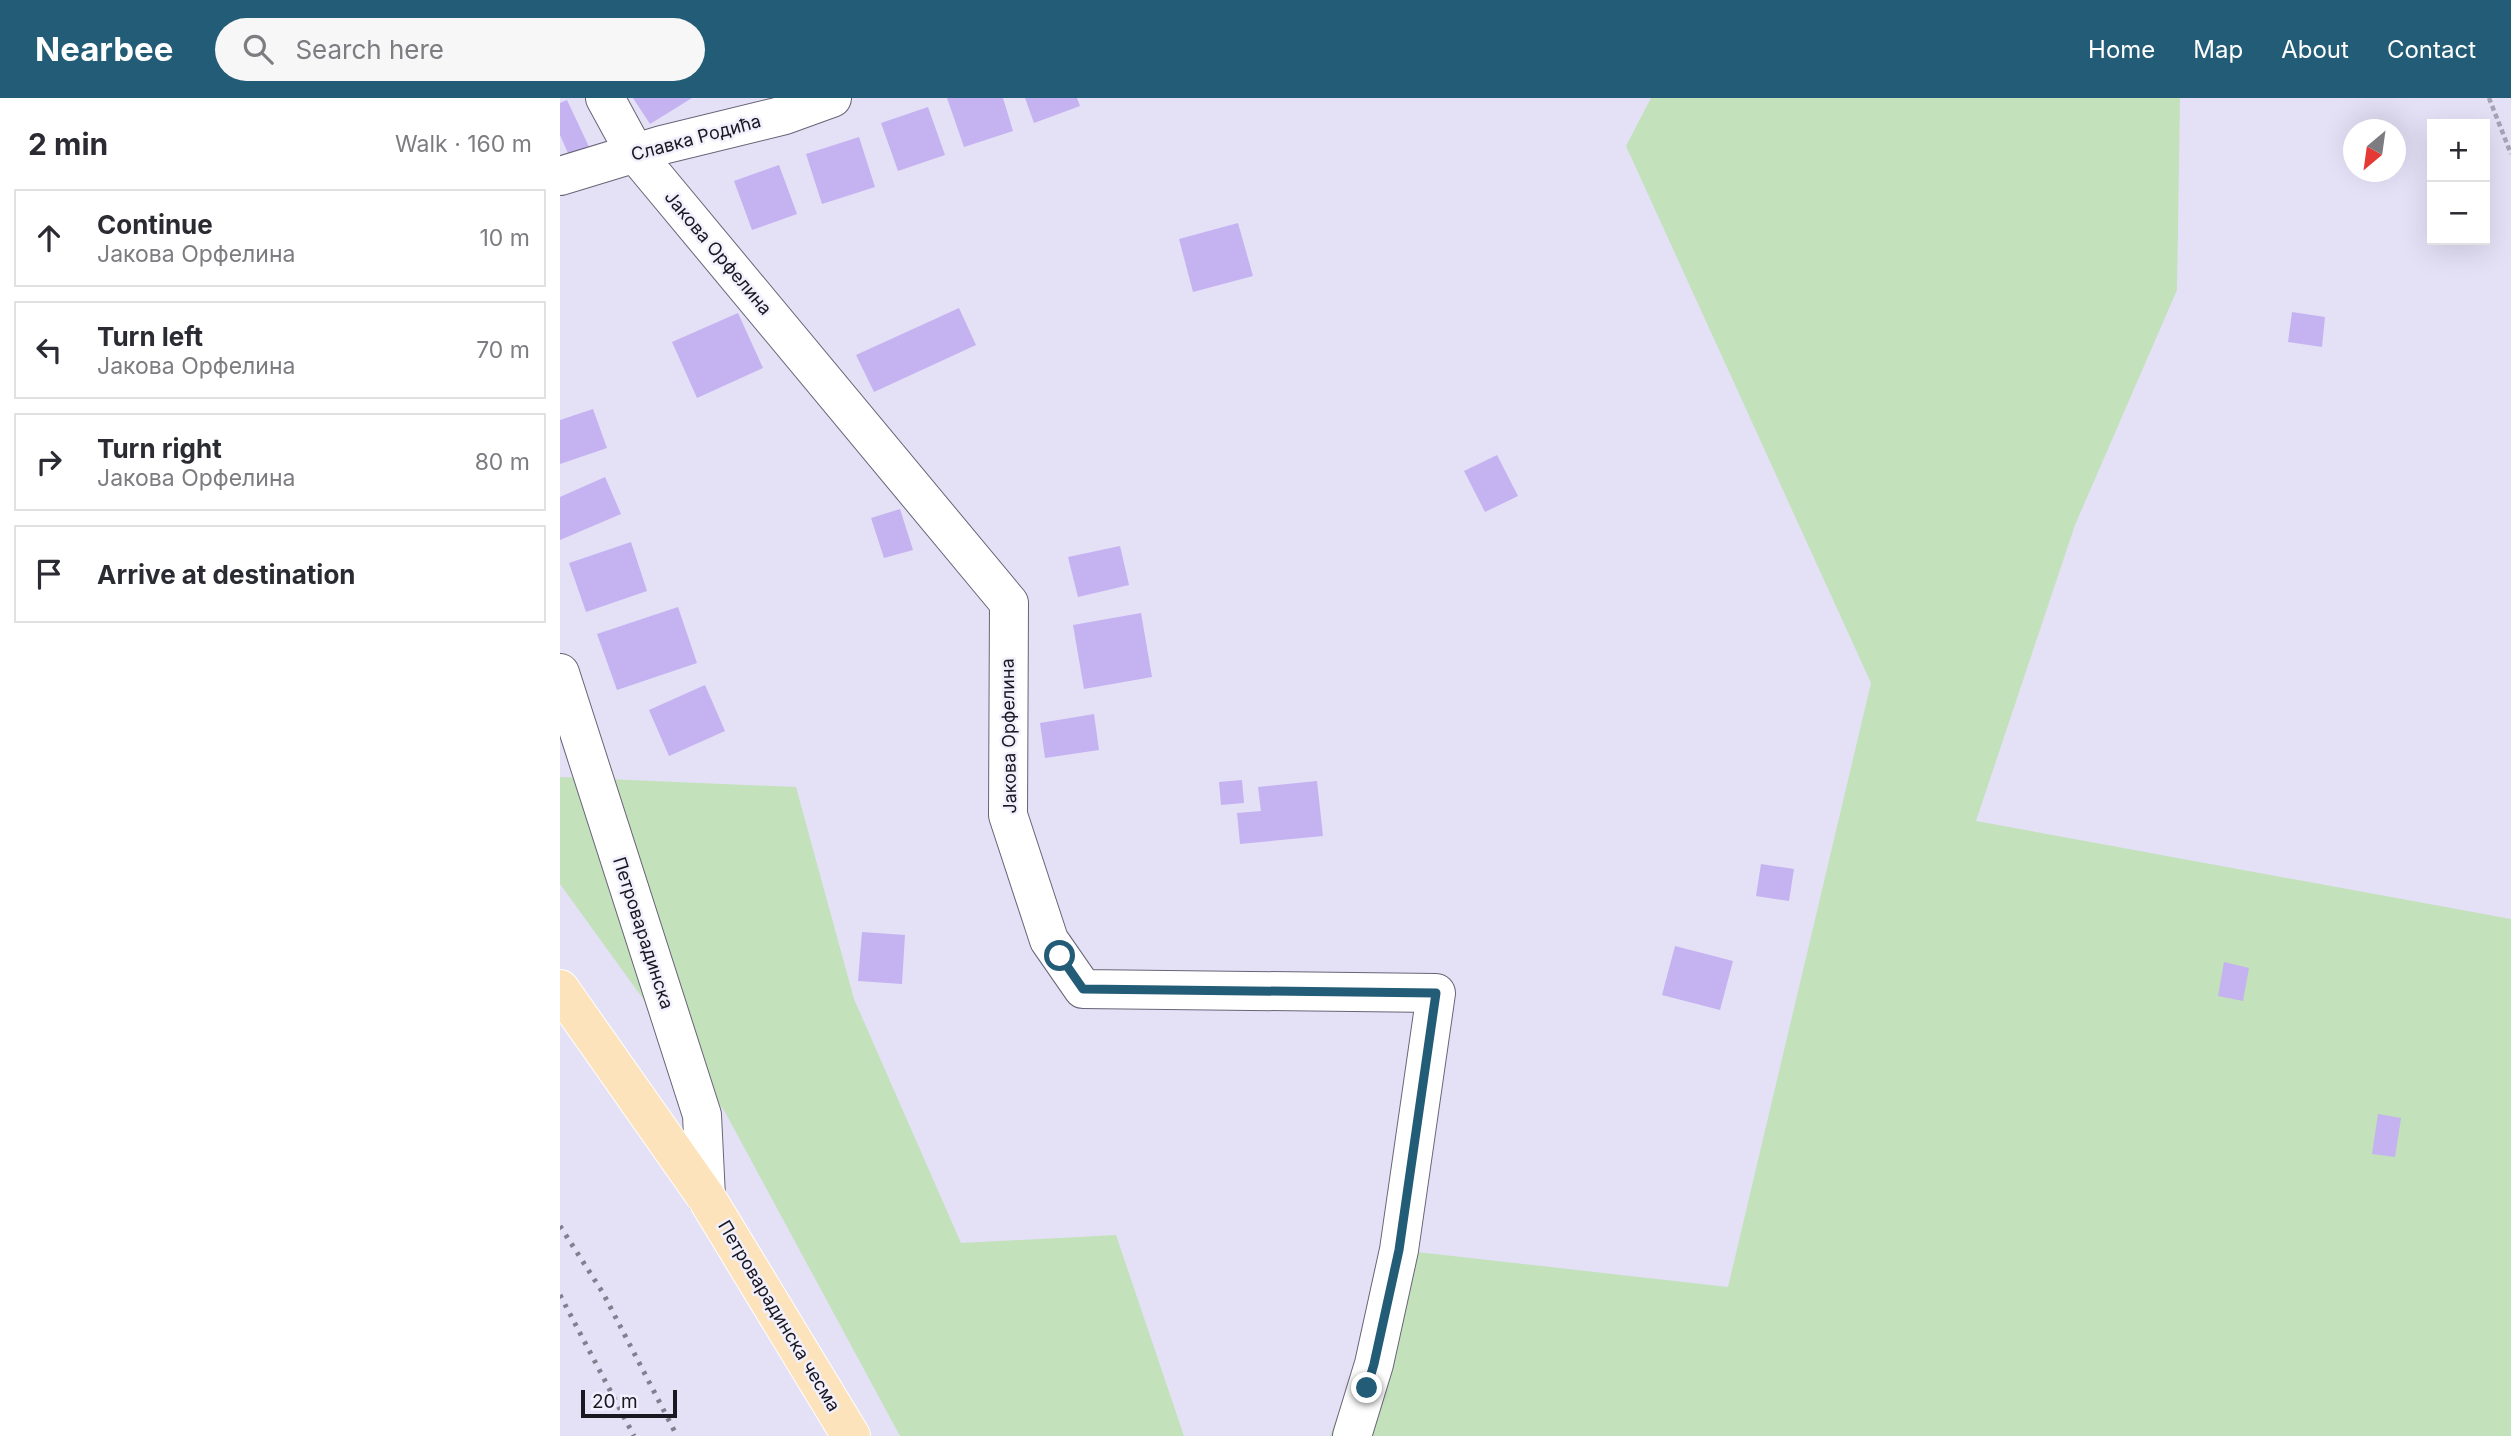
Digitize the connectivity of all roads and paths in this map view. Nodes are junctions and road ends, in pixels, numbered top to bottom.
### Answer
1 (604, 98) edge
2 (832, 98) edge
3 (2489, 98) edge
4 (635, 153) junction
5 (2511, 154) edge
6 (560, 176) edge
7 (560, 673) edge
8 (560, 989) edge
9 (706, 1197) junction
10 (851, 1436) edge
11 (1352, 1436) edge

1 - 4 street, Јакова Орфелина
2 - 4 street, Славка Родића
3 - 5 path
4 - 6 street, Славка Родића
4 - 11 street, Јакова Орфелина
7 - 9 street, Петроварадинска
8 - 9 main road, Петроварадинска чесма
9 - 10 main road, Петроварадинска чесма

